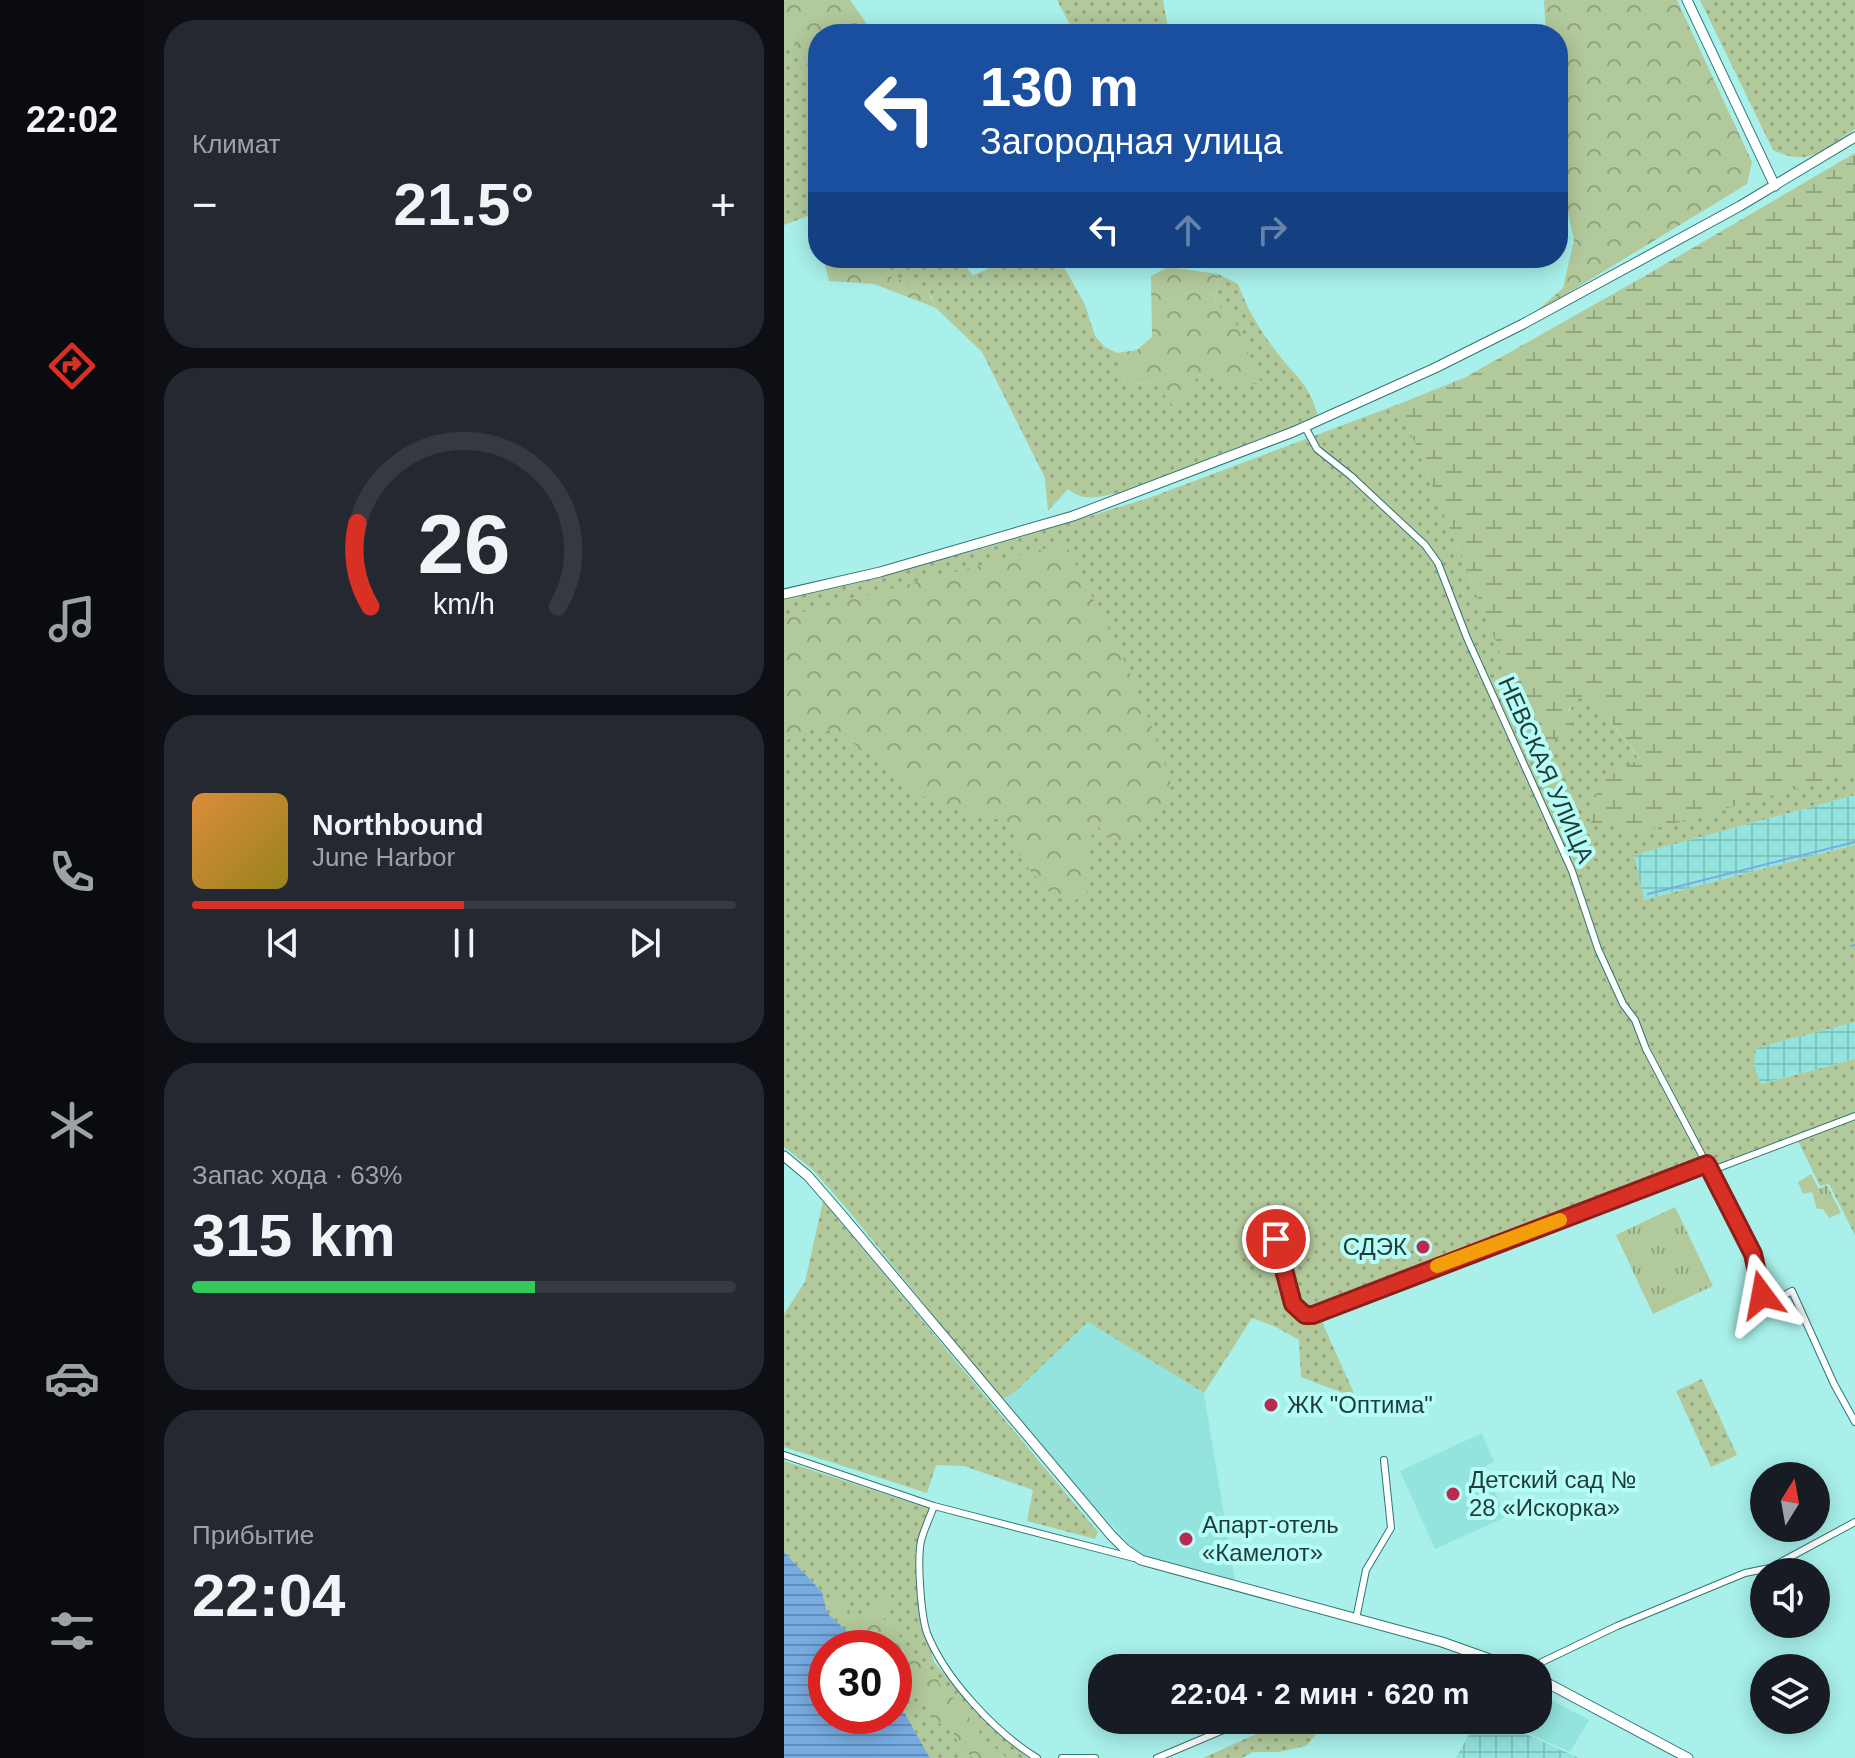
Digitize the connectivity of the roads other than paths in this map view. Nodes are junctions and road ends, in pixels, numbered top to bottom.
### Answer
1 (1687, 0) edge
2 (1855, 137) edge
3 (1775, 186) junction
4 (1305, 427) junction
5 (784, 594) edge
6 (1855, 1116) edge
7 (784, 1156) edge
8 (1709, 1167) junction
9 (1276, 1239) dead end
10 (1855, 1422) edge
11 (784, 1455) edge
12 (1384, 1460) dead end
13 (934, 1506) junction
14 (1855, 1522) edge
15 (1111, 1535) junction
16 (1100, 1549) junction
17 (1141, 1560) junction
18 (1356, 1619) junction
19 (1478, 1654) edge
20 (1552, 1657) edge
21 (1552, 1685) edge
22 (1214, 1734) edge
23 (1037, 1758) edge
24 (1062, 1758) edge
25 (1095, 1758) edge
26 (1157, 1758) edge
27 (1688, 1758) edge

1 - 3 street
2 - 3 street
3 - 4 street
4 - 5 street
4 - 8 street, НЕВСКАЯ УЛИЦА
6 - 8 street
7 - 15 street
8 - 9 street
8 - 10 street, НЕВСКАЯ УЛИЦА
11 - 13 street
12 - 18 street
13 - 16 street
13 - 23 street
14 - 20 street
15 - 16 street
15 - 17 street
16 - 17 street
17 - 18 street
18 - 19 street
21 - 27 street
22 - 26 street
24 - 25 street

